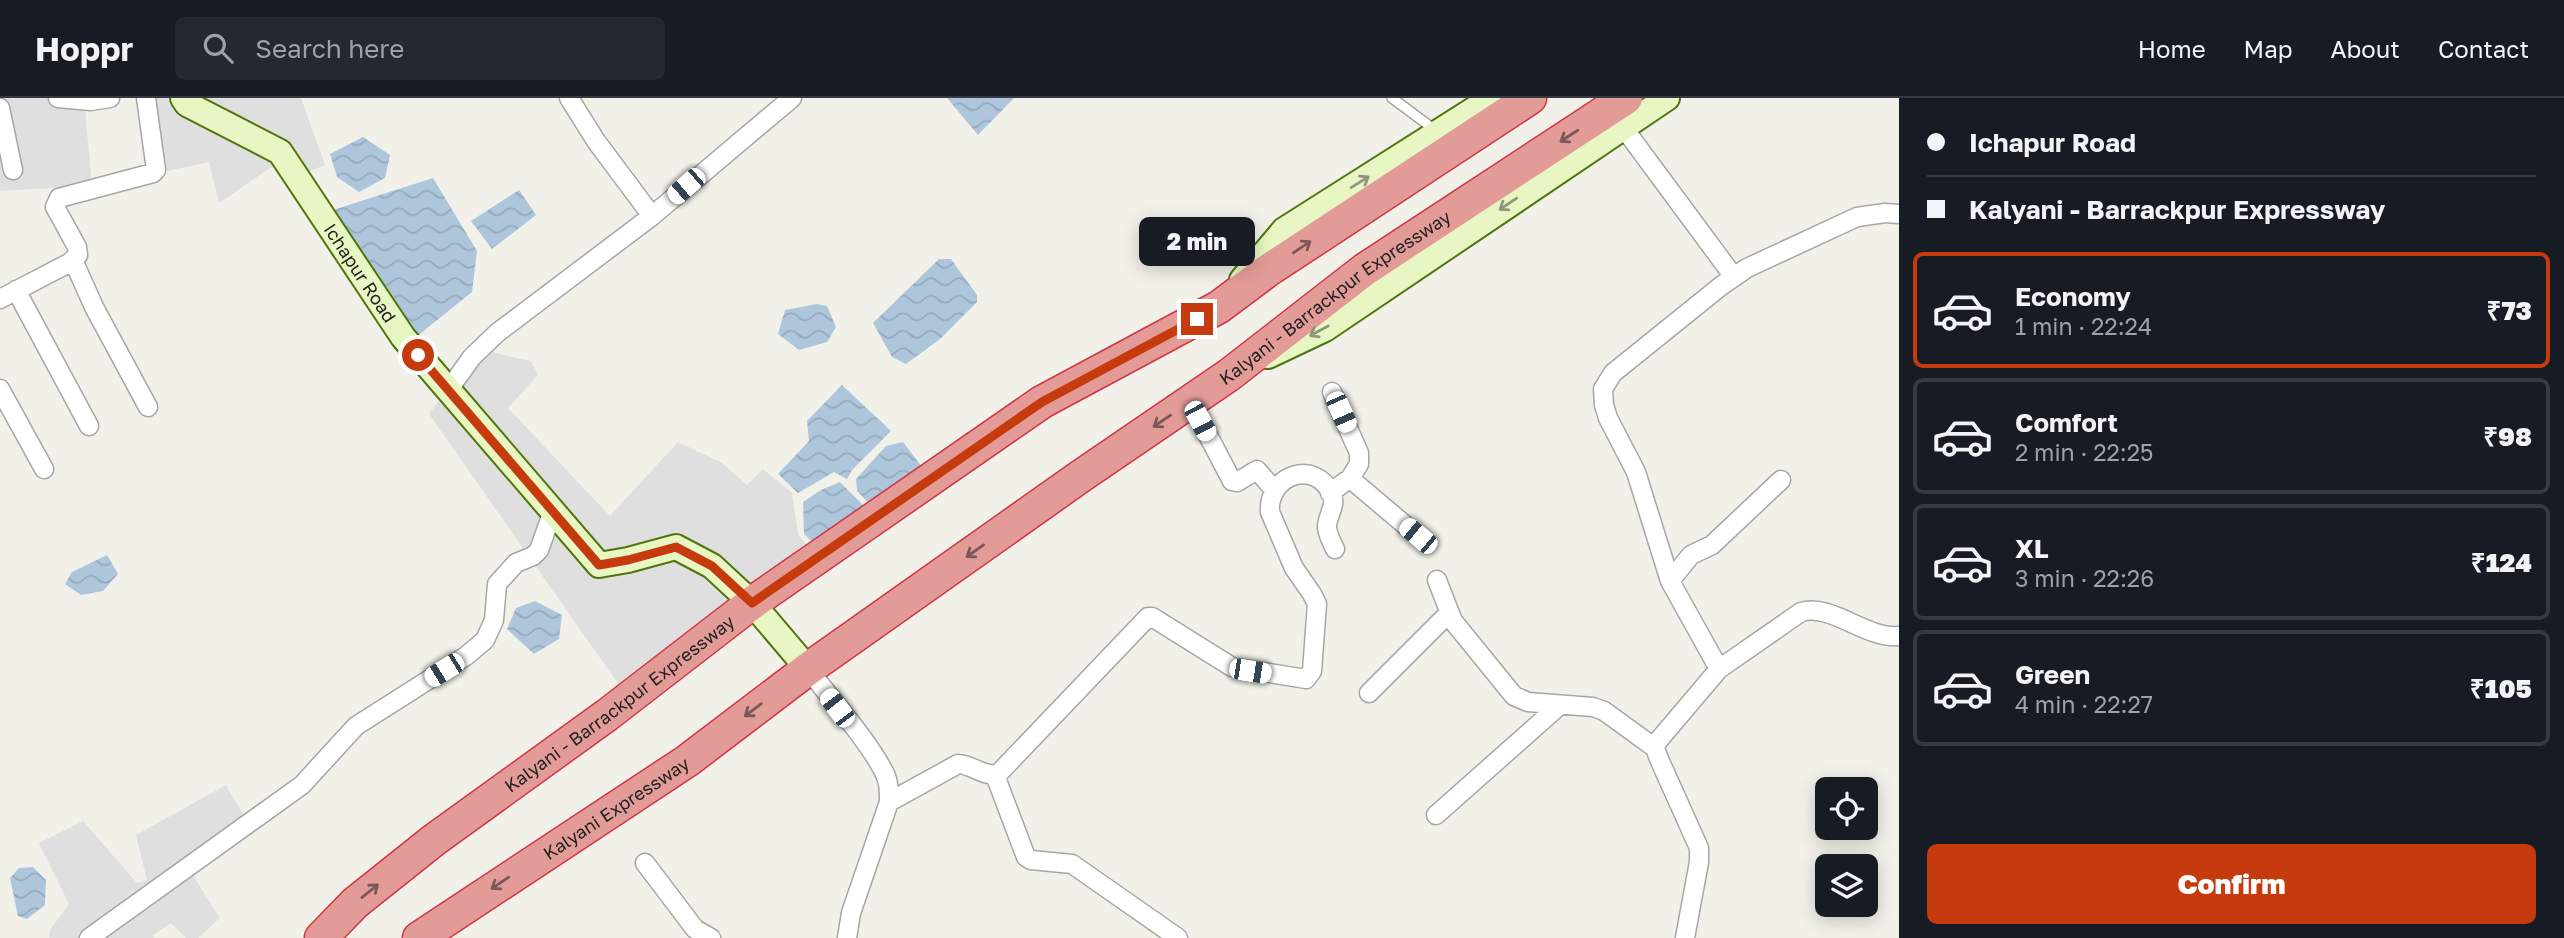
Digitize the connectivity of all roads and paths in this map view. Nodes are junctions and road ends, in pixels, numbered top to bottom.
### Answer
1 (58, 98) edge
2 (110, 98) edge
3 (146, 98) edge
4 (183, 98) edge
5 (569, 98) edge
6 (792, 98) edge
7 (1392, 98) edge
8 (1492, 98) edge
9 (1530, 98) edge
10 (1667, 98) edge
11 (0, 108) edge
12 (1624, 113) edge
13 (1438, 133) junction
14 (13, 170) dead end
15 (1899, 214) edge
16 (652, 216) junction
17 (74, 260) junction
18 (1734, 277) junction
19 (8, 294) edge
20 (1219, 307) junction
21 (0, 389) edge
22 (449, 390) junction
23 (1332, 392) dead end
24 (1190, 401) junction
25 (148, 407) dead end
26 (89, 426) dead end
27 (44, 470) dead end
28 (1349, 480) junction
29 (1781, 480) dead end
30 (1275, 491) junction
31 (1330, 493) junction
32 (553, 511) junction
33 (1418, 536) dead end
34 (1335, 549) dead end
35 (1437, 580) dead end
36 (1670, 581) junction
37 (752, 603) junction
38 (1449, 613) junction
39 (1899, 636) edge
40 (808, 669) junction
41 (1719, 669) junction
42 (1369, 693) dead end
43 (1560, 705) junction
44 (1655, 748) junction
45 (995, 775) junction
46 (889, 802) junction
47 (1436, 816) dead end
48 (645, 863) dead end
49 (89, 938) edge
50 (321, 938) edge
51 (419, 938) edge
52 (711, 938) edge
53 (847, 938) edge
54 (1178, 938) edge
55 (1685, 938) edge

1 - 2 street
3 - 17 street
4 - 22 street, Ichapur Road
5 - 16 street
6 - 16 street
7 - 13 lane
8 - 13 street
20 -> 9 highway, Kalyani - Barrackpur Expressway
10 - 12 street
11 - 14 street
12 - 18 street
12 -> 24 highway, Kalyani - Barrackpur Expressway
20 -> 13 street
15 - 18 street
16 - 22 street
17 - 19 street
17 - 25 street
18 - 36 street
19 - 26 street
20 - 37 highway, Kalyani - Barrackpur Expressway
21 - 27 street
22 - 32 street, Ichapur Road
23 - 28 street
24 - 30 street
24 -> 40 highway, Kalyani - Barrackpur Expressway
28 - 31 street
28 - 33 street
29 - 36 street
30 - 31 street
30 - 45 street
31 - 34 street
32 - 37 street, Ichapur Road
32 - 49 street
35 - 38 street
36 - 41 street
37 - 40 street
50 -> 37 highway, Kalyani - Barrackpur Expressway
38 - 42 street
38 - 43 street
39 - 41 street
40 - 46 street
40 -> 51 highway, Kalyani Expressway
41 - 44 street
43 - 44 street
43 - 47 street
44 - 55 street
45 - 46 street
45 - 54 street
46 - 53 street
48 - 52 street

